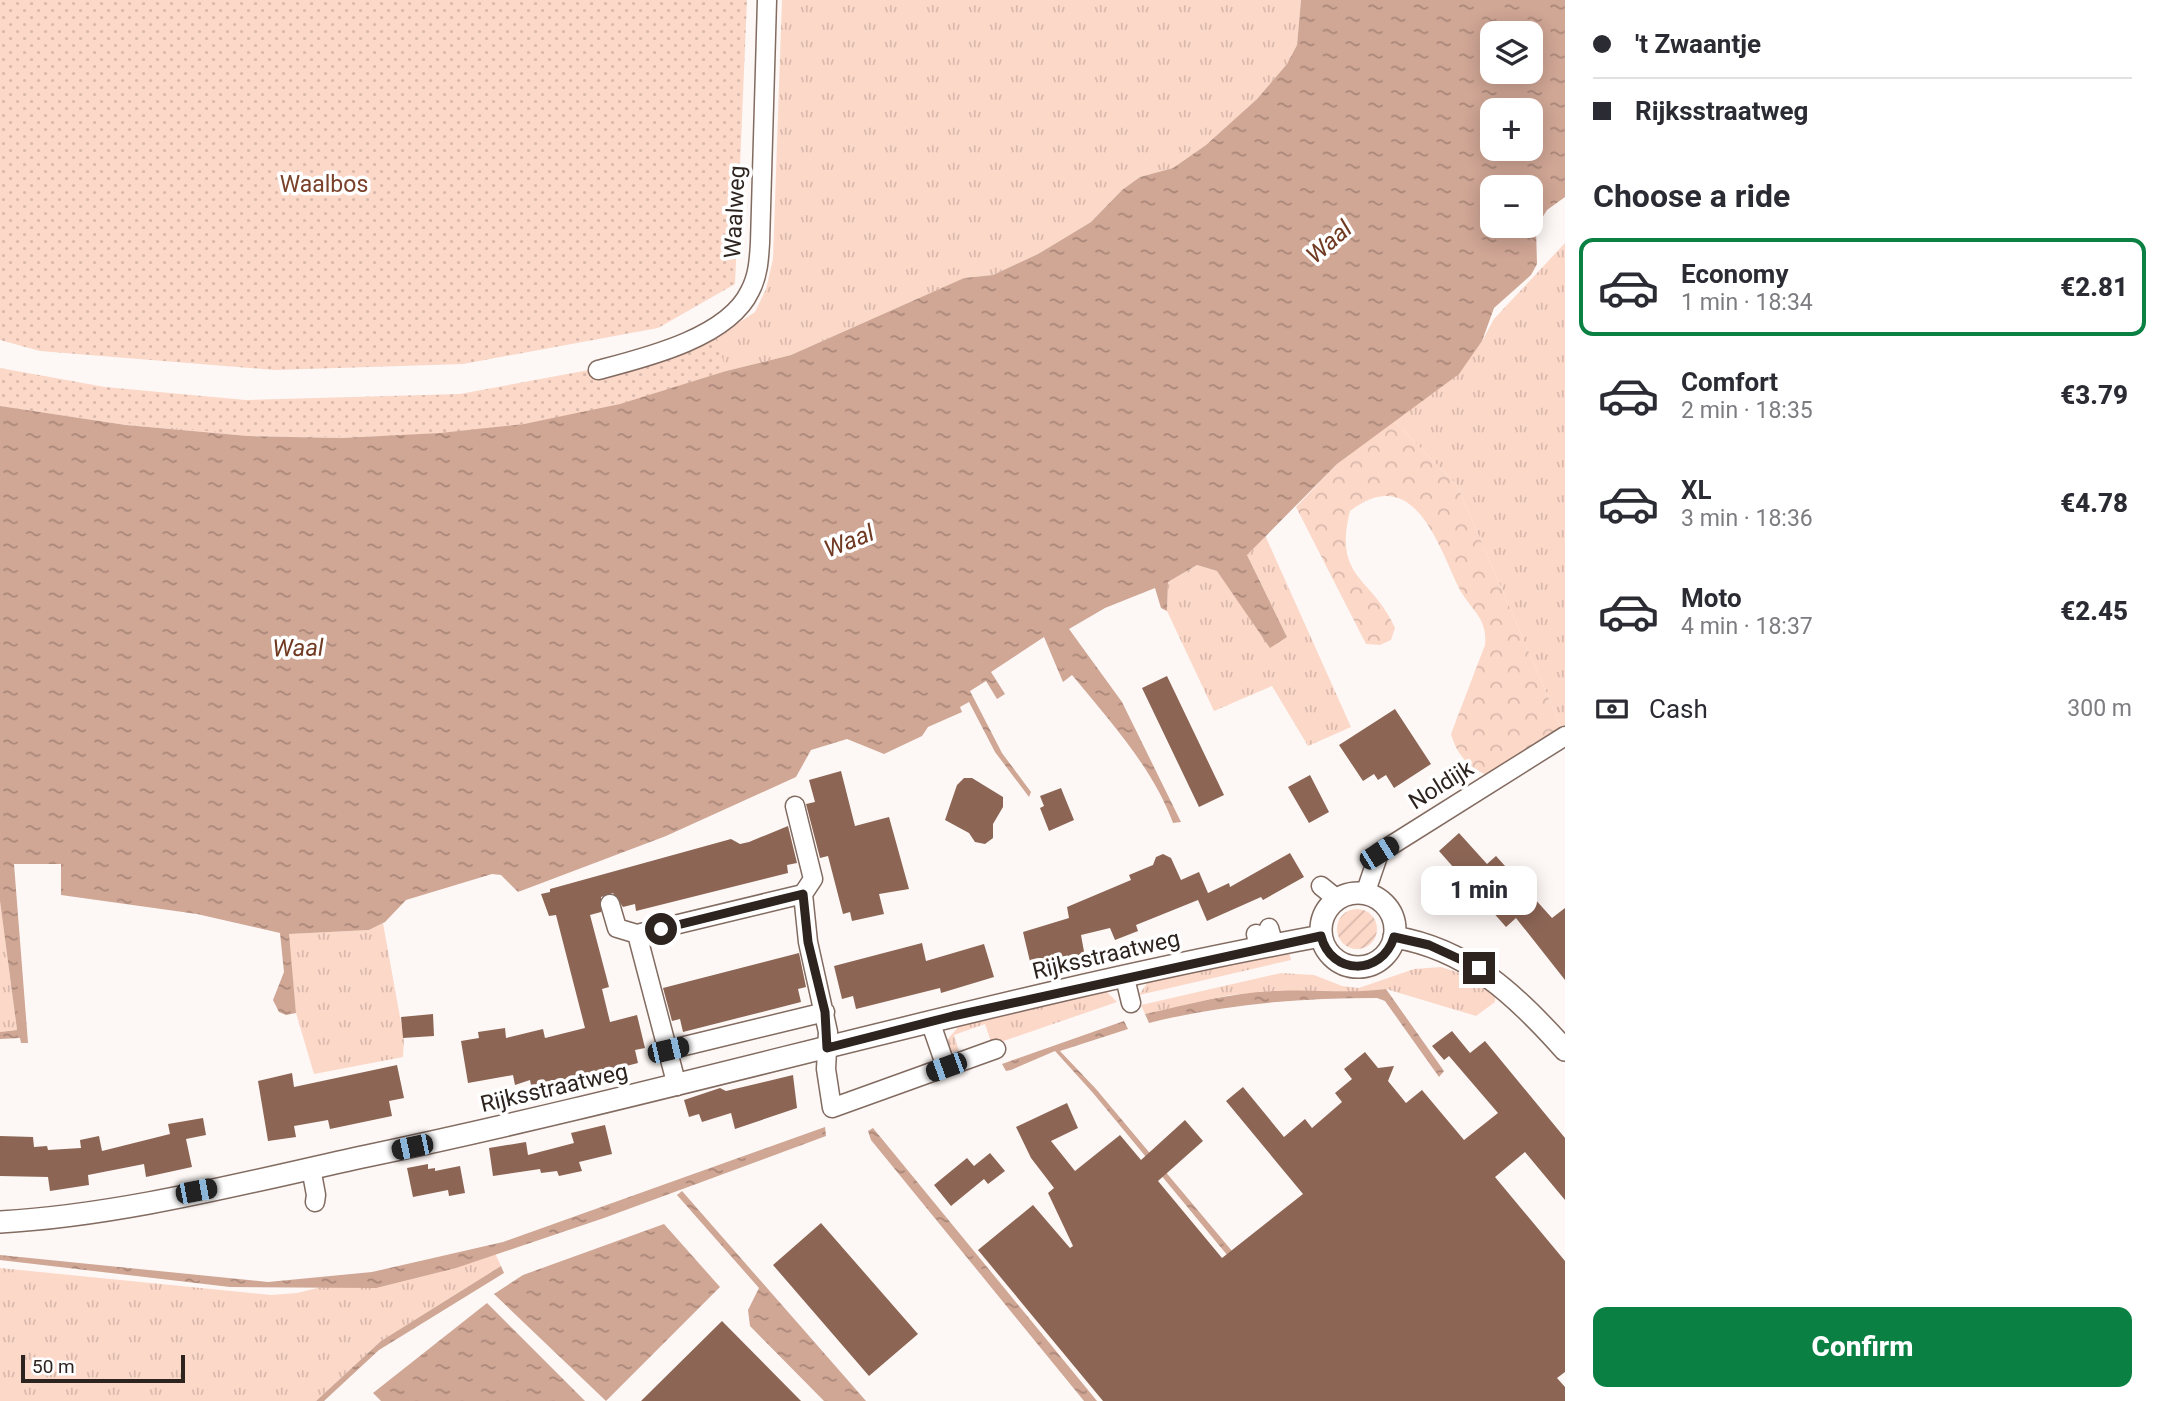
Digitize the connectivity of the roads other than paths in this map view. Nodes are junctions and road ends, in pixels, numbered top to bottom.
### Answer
1 (767, 0) edge
2 (598, 370) dead end
3 (1565, 736) edge
4 (796, 806) dead end
5 (803, 894) junction
6 (1365, 894) junction
7 (610, 904) dead end
8 (637, 934) junction
9 (1321, 936) junction
10 (1394, 937) junction
11 (1125, 978) junction
12 (1130, 1003) dead end
13 (825, 1012) junction
14 (930, 1021) junction
15 (827, 1048) junction
16 (996, 1049) dead end
17 (668, 1050) junction
18 (1565, 1050) edge
19 (946, 1067) junction
20 (677, 1086) junction
21 (311, 1168) junction
22 (315, 1202) dead end
23 (0, 1222) edge

1 - 2 street, Waalweg
3 - 6 street, Noldijk
4 - 5 street
5 - 8 street
5 - 13 street
6 - 9 street
6 - 10 street
7 - 8 street
8 - 17 street
9 - 10 street
9 - 11 street, Rijksstraatweg
10 - 18 street
11 - 12 street
11 - 14 street, Rijksstraatweg
13 - 15 street
13 - 17 street
14 - 15 street, Rijksstraatweg
14 - 19 street
15 - 19 street
15 - 20 street, Rijksstraatweg
16 - 19 street
17 - 20 street
20 - 21 street, Rijksstraatweg
21 - 22 street
21 - 23 street, Rijksstraatweg

